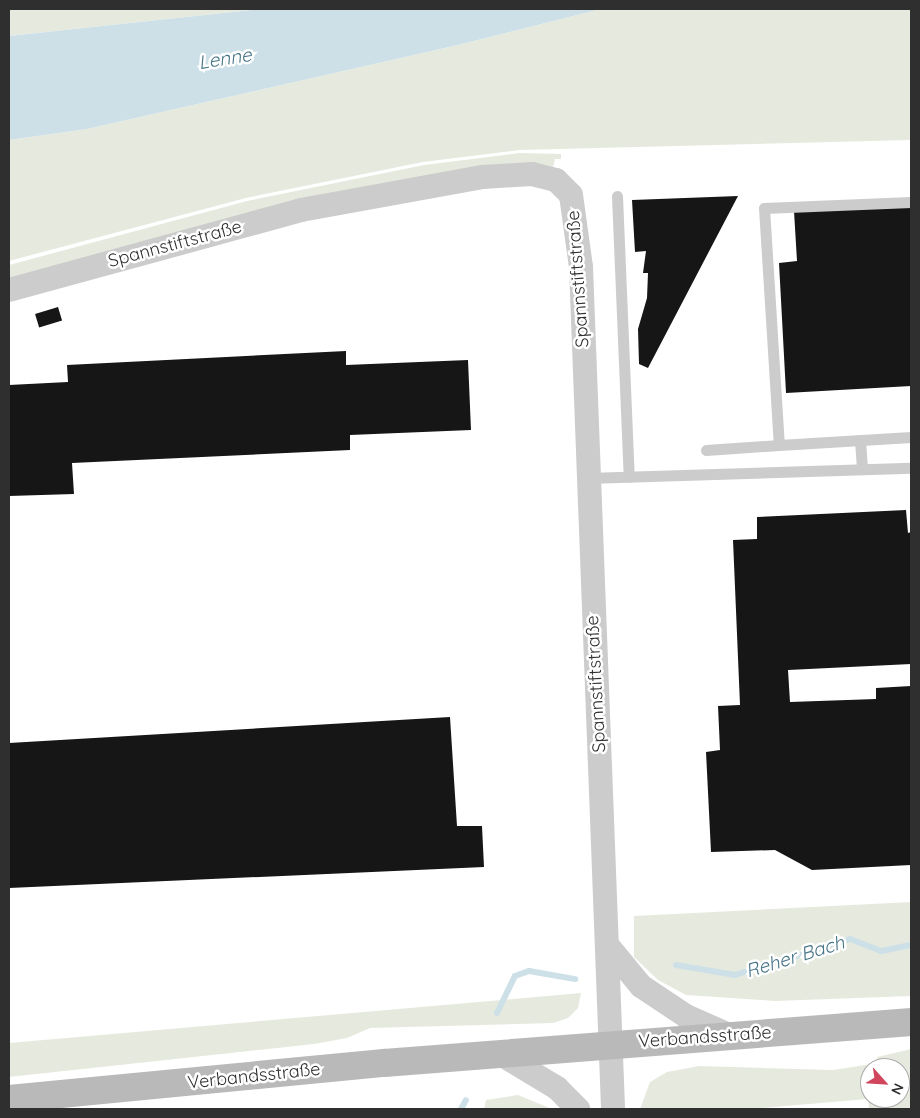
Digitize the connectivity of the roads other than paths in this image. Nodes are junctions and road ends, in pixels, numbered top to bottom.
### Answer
1 (617, 196) dead end
2 (911, 202) edge
3 (9, 290) edge
4 (911, 437) edge
5 (860, 440) junction
6 (779, 445) junction
7 (706, 450) dead end
8 (911, 468) edge
9 (862, 470) junction
10 (629, 477) junction
11 (587, 478) junction
12 (608, 946) junction
13 (911, 1022) edge
14 (729, 1035) junction
15 (610, 1044) junction
16 (498, 1054) junction
17 (9, 1099) edge
18 (578, 1109) edge
19 (613, 1109) edge

1 - 10 lane
2 - 6 lane
3 - 11 street, Spannstiftstraße
4 - 5 lane
5 - 6 lane
5 - 9 lane
6 - 7 lane
8 - 9 lane
9 - 10 lane
10 - 11 lane
11 - 12 street, Spannstiftstraße
12 - 14 street
12 - 15 street, Spannstiftstraße
13 - 14 main road, Verbandsstraße
14 - 15 main road, Verbandsstraße
15 - 16 main road, Verbandsstraße
15 - 19 street, Spannstiftstraße
16 - 17 main road, Verbandsstraße
16 - 18 street

